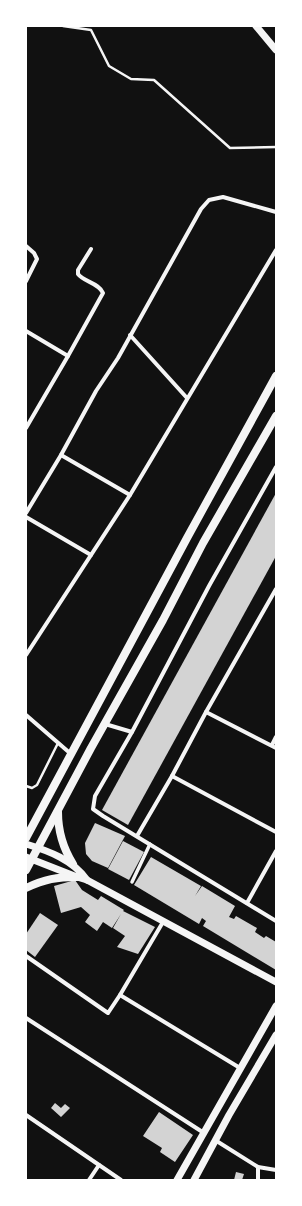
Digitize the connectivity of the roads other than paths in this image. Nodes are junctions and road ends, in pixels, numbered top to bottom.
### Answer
1 (63, 26) edge
2 (256, 26) edge
3 (276, 50) edge
4 (276, 147) edge
5 (276, 212) edge
6 (26, 246) edge
7 (91, 249) dead end
8 (276, 250) edge
9 (26, 281) edge
10 (26, 331) edge
11 (130, 335) junction
12 (68, 356) junction
13 (276, 376) edge
14 (187, 398) junction
15 (276, 416) edge
16 (26, 428) edge
17 (61, 455) junction
18 (276, 467) edge
19 (130, 495) junction
20 (26, 513) edge
21 (26, 517) edge
22 (91, 555) junction
23 (276, 589) edge
24 (26, 655) edge
25 (206, 712) junction
26 (26, 715) edge
27 (105, 724) junction
28 (132, 732) junction
29 (276, 737) edge
30 (58, 743) junction
31 (274, 746) edge
32 (71, 754) junction
33 (172, 776) junction
34 (26, 786) edge
35 (58, 812) junction
36 (276, 832) edge
37 (137, 836) junction
38 (26, 838) edge
39 (26, 844) edge
40 (150, 844) junction
41 (38, 847) junction
42 (276, 851) edge
43 (29, 858) edge
44 (73, 864) junction
45 (26, 870) edge
46 (77, 877) junction
47 (87, 880) junction
48 (132, 882) dead end
49 (26, 888) edge
50 (247, 902) junction
51 (276, 921) edge
52 (163, 922) junction
53 (26, 956) edge
54 (276, 982) edge
55 (120, 995) junction
56 (276, 1006) edge
57 (26, 1018) edge
58 (275, 1040) edge
59 (240, 1068) junction
60 (26, 1114) edge
61 (204, 1133) junction
62 (215, 1140) junction
63 (99, 1165) junction
64 (258, 1166) junction
65 (276, 1170) edge
66 (89, 1180) edge
67 (121, 1180) edge
68 (177, 1180) edge
69 (194, 1180) edge
70 (258, 1180) edge

1 - 4 lane
2 - 3 main road
5 - 11 street
6 - 9 street
7 - 12 street
8 - 14 street
10 - 12 street
11 - 14 street
11 - 17 street
12 - 16 street
13 - 32 main road
14 - 19 street
15 - 27 main road
17 - 19 street
17 - 20 street
18 - 28 street
19 - 22 street
21 - 22 street
22 - 24 street
23 - 25 street
25 - 31 street
25 - 33 street
26 - 30 street
27 - 28 street
27 - 35 main road
28 - 37 street
29 - 31 street
30 - 32 street
30 - 34 lane
32 - 38 main road
33 - 36 street
33 - 37 street
35 - 41 main road
35 - 44 main road
37 - 40 street
39 - 41 main road
40 - 48 street
40 - 50 street
41 - 43 main road
41 - 44 main road
42 - 50 street
43 - 45 main road
43 - 46 main road
44 - 47 main road
46 - 47 main road
46 - 49 main road
47 - 52 main road
50 - 51 street
52 - 54 main road
52 - 55 street
53 - 55 street
55 - 59 street
56 - 59 main road
57 - 61 street
58 - 62 main road
59 - 61 main road
60 - 63 street
61 - 68 main road
62 - 64 street
62 - 69 main road
63 - 66 street
63 - 67 street
64 - 65 street
64 - 70 street

